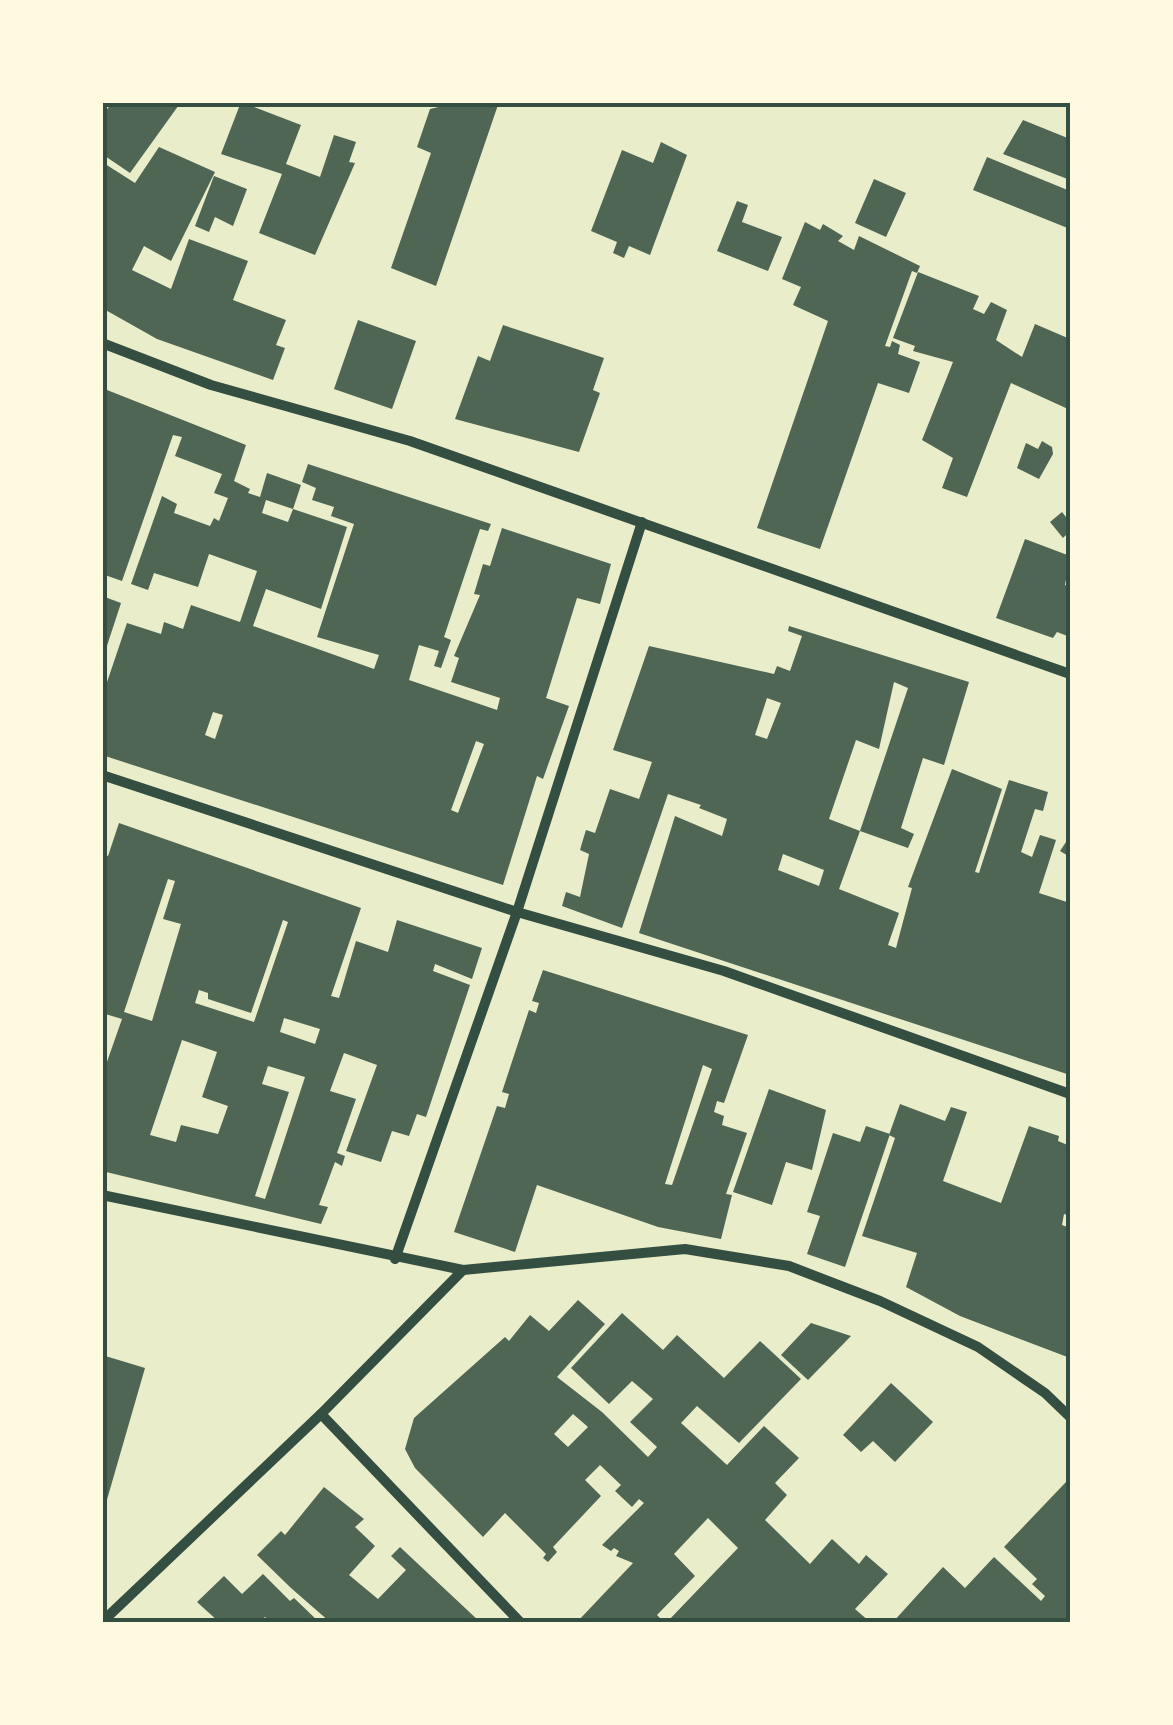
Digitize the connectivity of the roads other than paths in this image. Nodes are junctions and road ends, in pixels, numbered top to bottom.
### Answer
1 (102, 343) edge
2 (642, 522) junction
3 (1070, 674) edge
4 (102, 775) edge
5 (517, 912) junction
6 (1070, 1094) edge
7 (102, 1195) edge
8 (395, 1259) junction
9 (463, 1270) junction
10 (321, 1414) junction
11 (1070, 1417) edge
12 (102, 1622) edge
13 (520, 1622) edge

1 - 2 street
2 - 3 street
2 - 5 street
4 - 5 street
5 - 6 street
5 - 8 street
7 - 8 street
8 - 9 street
9 - 10 street
9 - 11 street
10 - 12 street
10 - 13 street

